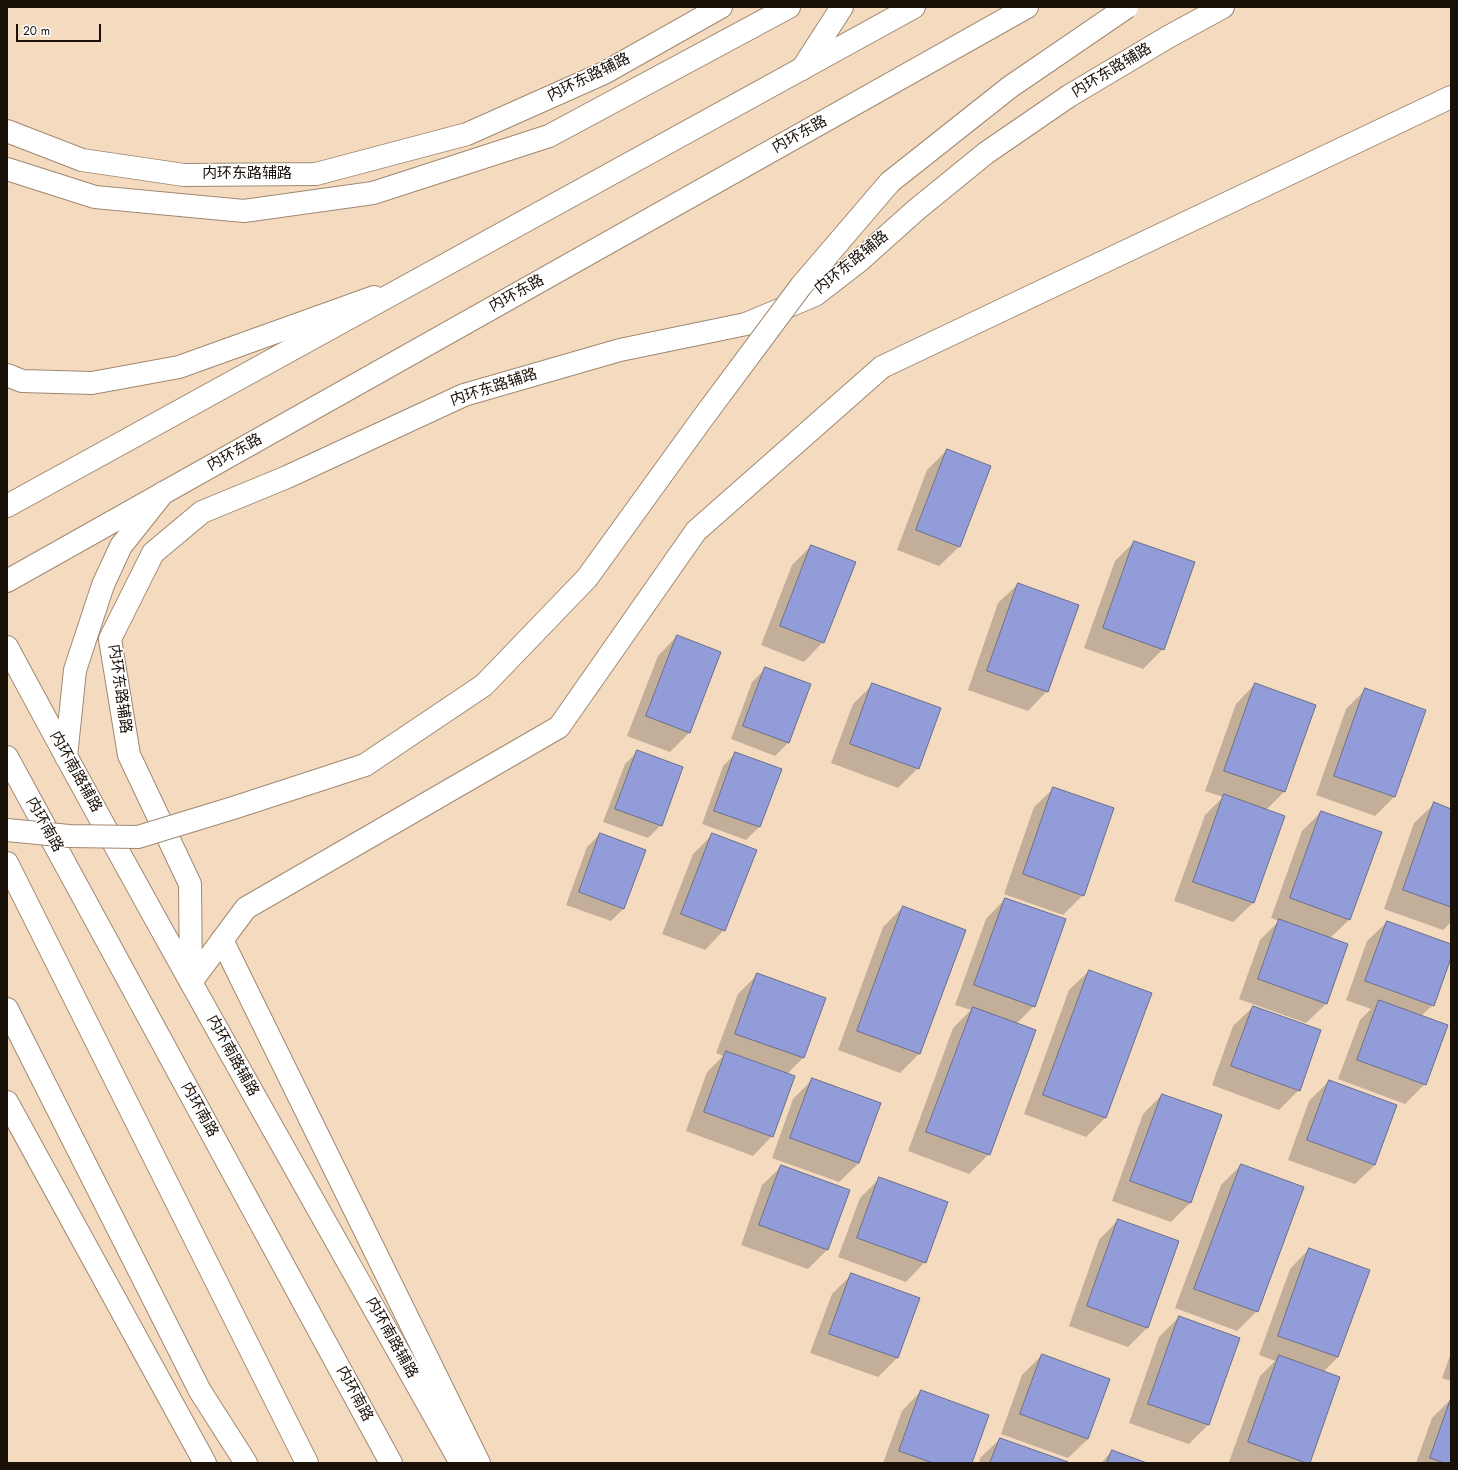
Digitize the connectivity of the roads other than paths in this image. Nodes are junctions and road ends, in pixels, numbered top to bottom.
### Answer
1 (721, 7) edge
2 (789, 7) edge
3 (842, 7) edge
4 (914, 7) edge
5 (1027, 7) edge
6 (1127, 7) edge
7 (1223, 7) edge
8 (802, 69) junction
9 (1451, 97) edge
10 (7, 132) edge
11 (7, 169) edge
12 (413, 283) junction
13 (7, 375) edge
14 (163, 494) junction
15 (7, 506) edge
16 (7, 581) edge
17 (7, 646) edge
18 (7, 757) edge
19 (66, 757) junction
20 (7, 830) edge
21 (7, 863) edge
22 (222, 940) junction
23 (191, 982) junction
24 (7, 1009) edge
25 (7, 1102) edge
26 (205, 1463) edge
27 (246, 1463) edge
28 (307, 1463) edge
29 (391, 1463) edge
30 (461, 1463) edge
31 (479, 1463) edge

1 - 10 main road, 内环东路辅路
2 - 11 main road
3 - 8 main road
4 - 8 main road
5 - 14 main road, 内环东路
6 - 20 main road, bridge
7 - 23 main road, 内环东路辅路
8 - 12 main road
9 - 22 main road
12 - 13 main road
12 - 15 main road
14 - 16 main road, 内环东路
14 - 19 main road
17 - 19 main road, 内环南路辅路
18 - 29 main road, 内环南路
19 - 23 main road, 内环南路辅路
21 - 28 main road
22 - 23 main road
22 - 31 main road
23 - 30 main road, 内环南路辅路
24 - 27 main road
25 - 26 main road

